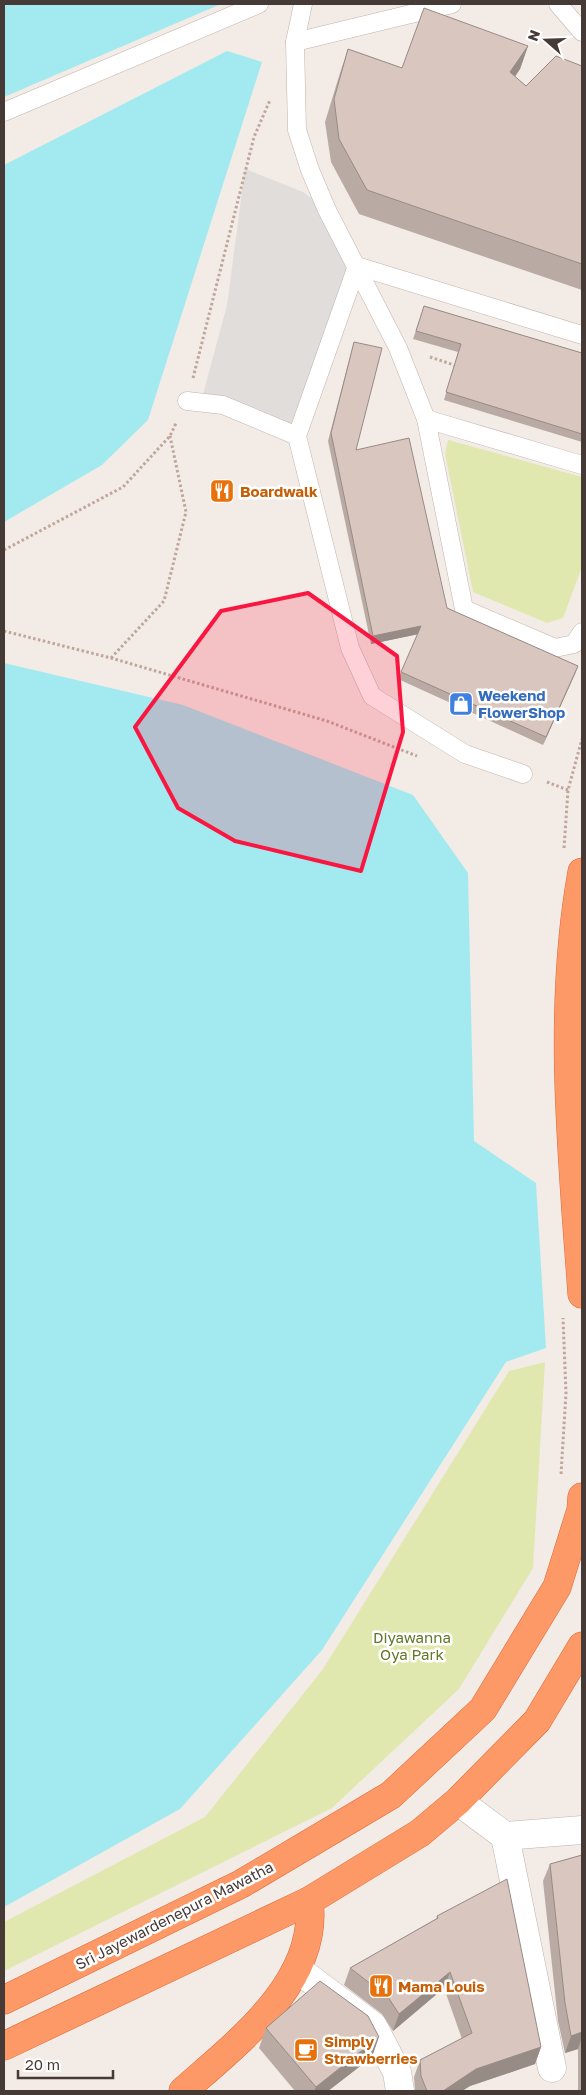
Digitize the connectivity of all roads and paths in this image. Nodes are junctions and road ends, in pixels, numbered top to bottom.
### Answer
1 (259, 4) edge
2 (303, 4) edge
3 (452, 4) edge
4 (558, 4) edge
5 (582, 32) edge
6 (296, 42) junction
7 (273, 94) dead end
8 (4, 112) edge
9 (357, 266) junction
10 (582, 335) edge
11 (398, 348) junction
12 (462, 367) edge
13 (188, 401) junction
14 (426, 419) junction
15 (170, 436) junction
16 (297, 436) junction
17 (582, 465) edge
18 (4, 550) edge
19 (4, 631) edge
20 (582, 632) edge
21 (111, 658) junction
22 (419, 757) dead end
23 (522, 774) joint
24 (568, 790) dead end
25 (582, 872) edge
26 (582, 1294) edge
27 (566, 1393) dead end
28 (561, 1478) dead end
29 (582, 1497) edge
30 (582, 1646) edge
31 (458, 1801) junction
32 (582, 1830) edge
33 (505, 1836) junction
34 (309, 1901) junction
35 (297, 1969) junction
36 (4, 2000) edge
37 (4, 2046) edge
38 (552, 2068) dead end
39 (183, 2091) edge
40 (400, 2091) edge

1 - 8 lane
2 - 6 lane
3 - 6 lane
4 - 5 lane
6 - 9 lane
7 - 13 path
9 - 10 lane
9 - 11 lane
9 - 16 lane
11 - 12 path
11 - 14 lane
13 - 15 path
13 - 16 lane
14 - 17 lane
14 - 20 lane
15 - 18 path
15 - 21 path
16 - 23 lane
19 - 21 path
21 - 22 path
23 - 24 path
25 - 26 highway
27 - 28 path
29 - 36 highway, Sri Jayewardenepura Mawatha
30 - 31 highway
31 - 33 street
31 - 34 highway
32 - 33 street
33 - 38 street
34 - 35 highway
34 - 37 highway
35 - 39 highway
35 - 40 street

